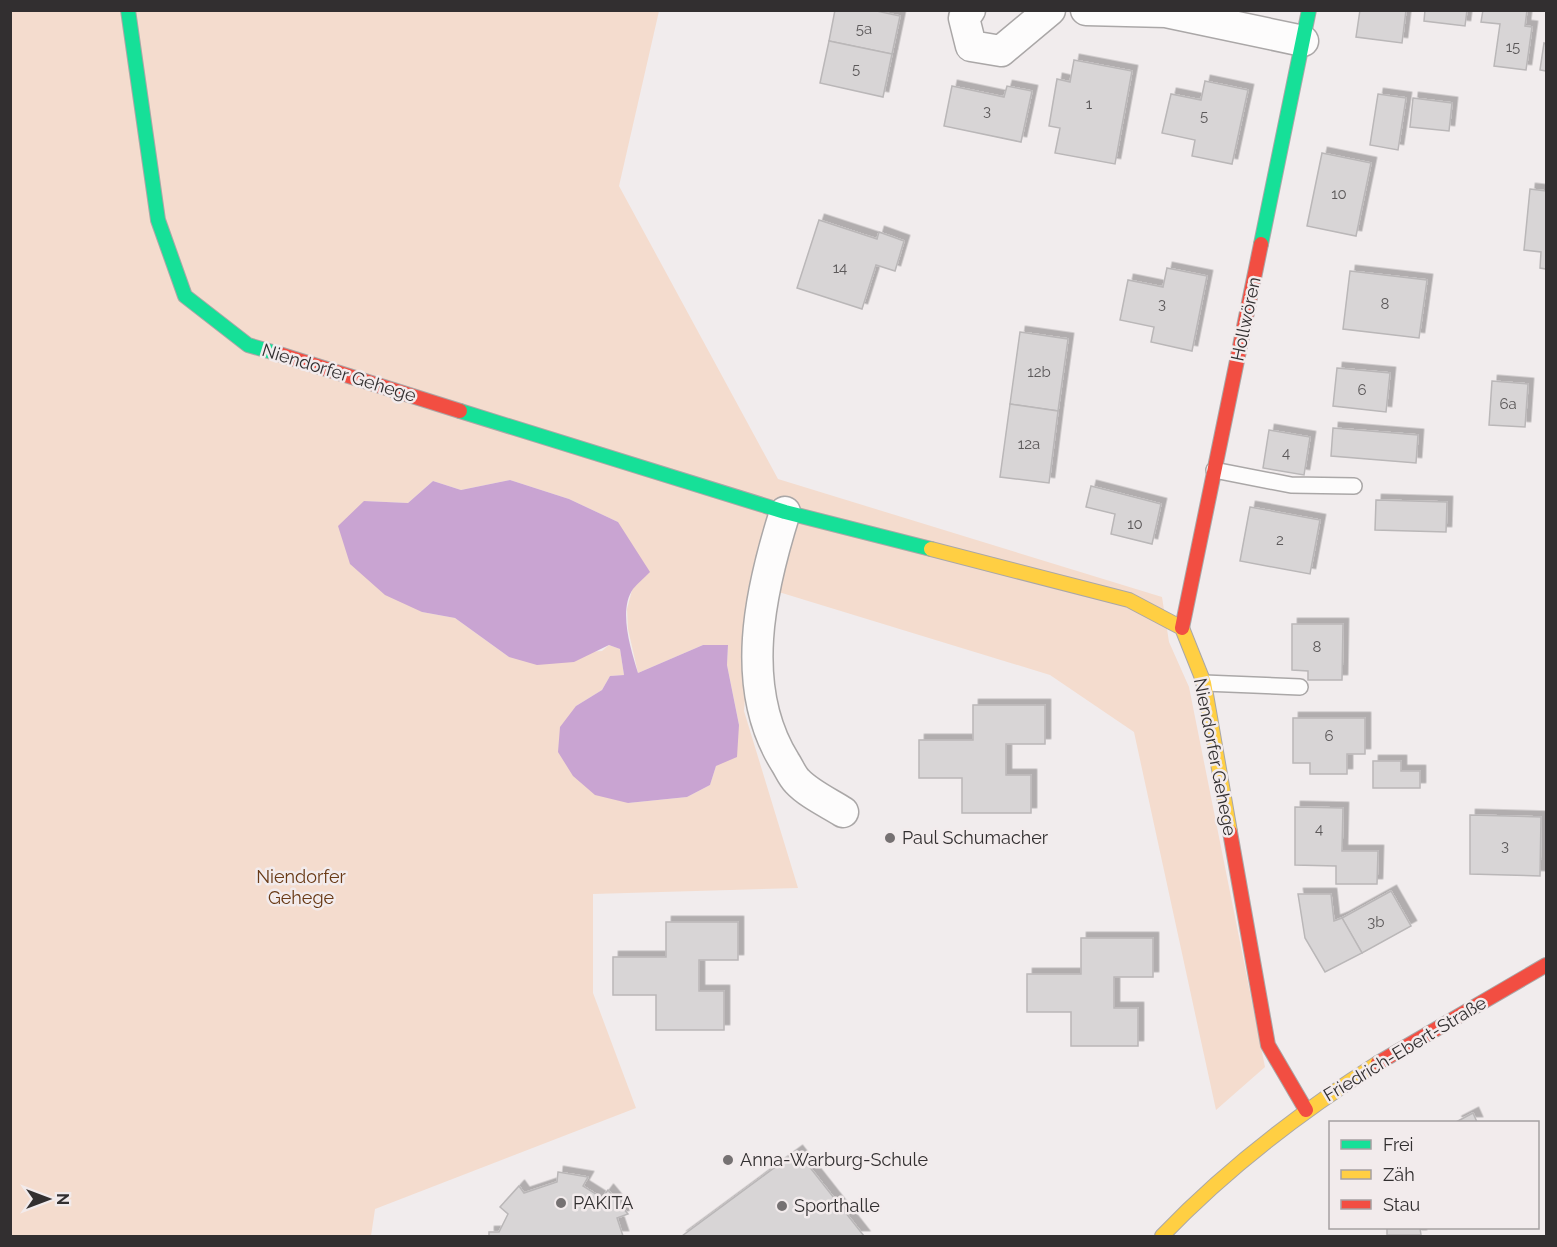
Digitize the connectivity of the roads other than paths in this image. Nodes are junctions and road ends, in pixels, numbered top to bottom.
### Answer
1 (128, 10) edge
2 (970, 10) edge
3 (1050, 10) edge
4 (1086, 10) edge
5 (1310, 10) edge
6 (1303, 41) junction
7 (1214, 470) junction
8 (1354, 486) dead end
9 (785, 512) junction
10 (1182, 628) junction
11 (1203, 682) junction
12 (1300, 687) dead end
13 (843, 812) dead end
14 (1546, 965) edge
15 (1306, 1110) junction
16 (1161, 1236) edge

1 - 9 street, Niendorfer Gehege
2 - 3 street
4 - 6 street
5 - 6 street, Hollwören
6 - 7 street, Hollwören
7 - 8 lane
7 - 10 street, Hollwören
9 - 10 street, Niendorfer Gehege
9 - 13 street
10 - 11 street, Niendorfer Gehege
11 - 12 lane
11 - 15 street, Niendorfer Gehege
14 - 15 street, Friedrich-Ebert-Straße
15 - 16 street, Friedrich-Ebert-Straße

